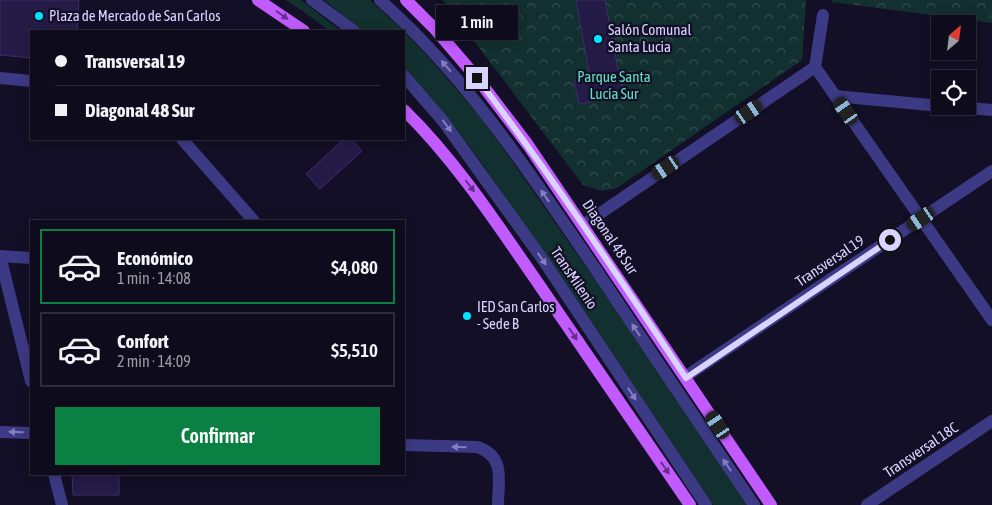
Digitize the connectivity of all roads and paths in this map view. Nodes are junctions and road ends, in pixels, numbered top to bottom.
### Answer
1 (258, 0) edge
2 (312, 0) edge
3 (380, 0) edge
4 (406, 0) edge
5 (823, 16) dead end
6 (303, 30) edge
7 (353, 30) edge
8 (815, 67) junction
9 (405, 77) edge
10 (0, 78) edge
11 (30, 81) edge
12 (835, 96) junction
13 (931, 105) edge
14 (976, 109) edge
15 (992, 110) edge
16 (405, 111) edge
17 (183, 140) edge
18 (992, 171) edge
19 (921, 219) junction
20 (253, 220) edge
21 (583, 225) junction
22 (0, 256) edge
23 (30, 258) edge
24 (992, 320) edge
25 (30, 377) edge
26 (686, 378) junction
27 (992, 421) edge
28 (0, 432) edge
29 (30, 433) edge
30 (405, 445) edge
31 (54, 475) edge
32 (62, 505) edge
33 (498, 505) edge
34 (690, 505) edge
35 (706, 505) edge
36 (754, 505) edge
37 (771, 505) edge
38 (867, 505) edge

1 -> 6 main road
2 - 7 street
36 -> 3 street, TransMilenio
4 - 21 main road, Diagonal 48 Sur
5 - 8 street
8 - 12 street
8 - 21 street
9 -> 35 street, TransMilenio
10 - 11 street
12 - 13 street
12 - 19 street
14 - 15 street
16 -> 34 main road
17 - 20 street
18 - 19 street, Transversal 19
19 - 24 street
19 - 26 street, Transversal 19
21 - 26 main road, Diagonal 48 Sur
22 - 23 street
22 - 25 street
26 - 37 main road, Diagonal 48 Sur
27 - 38 street, Transversal 18C
29 -> 28 street
33 -> 30 street
31 - 32 street

